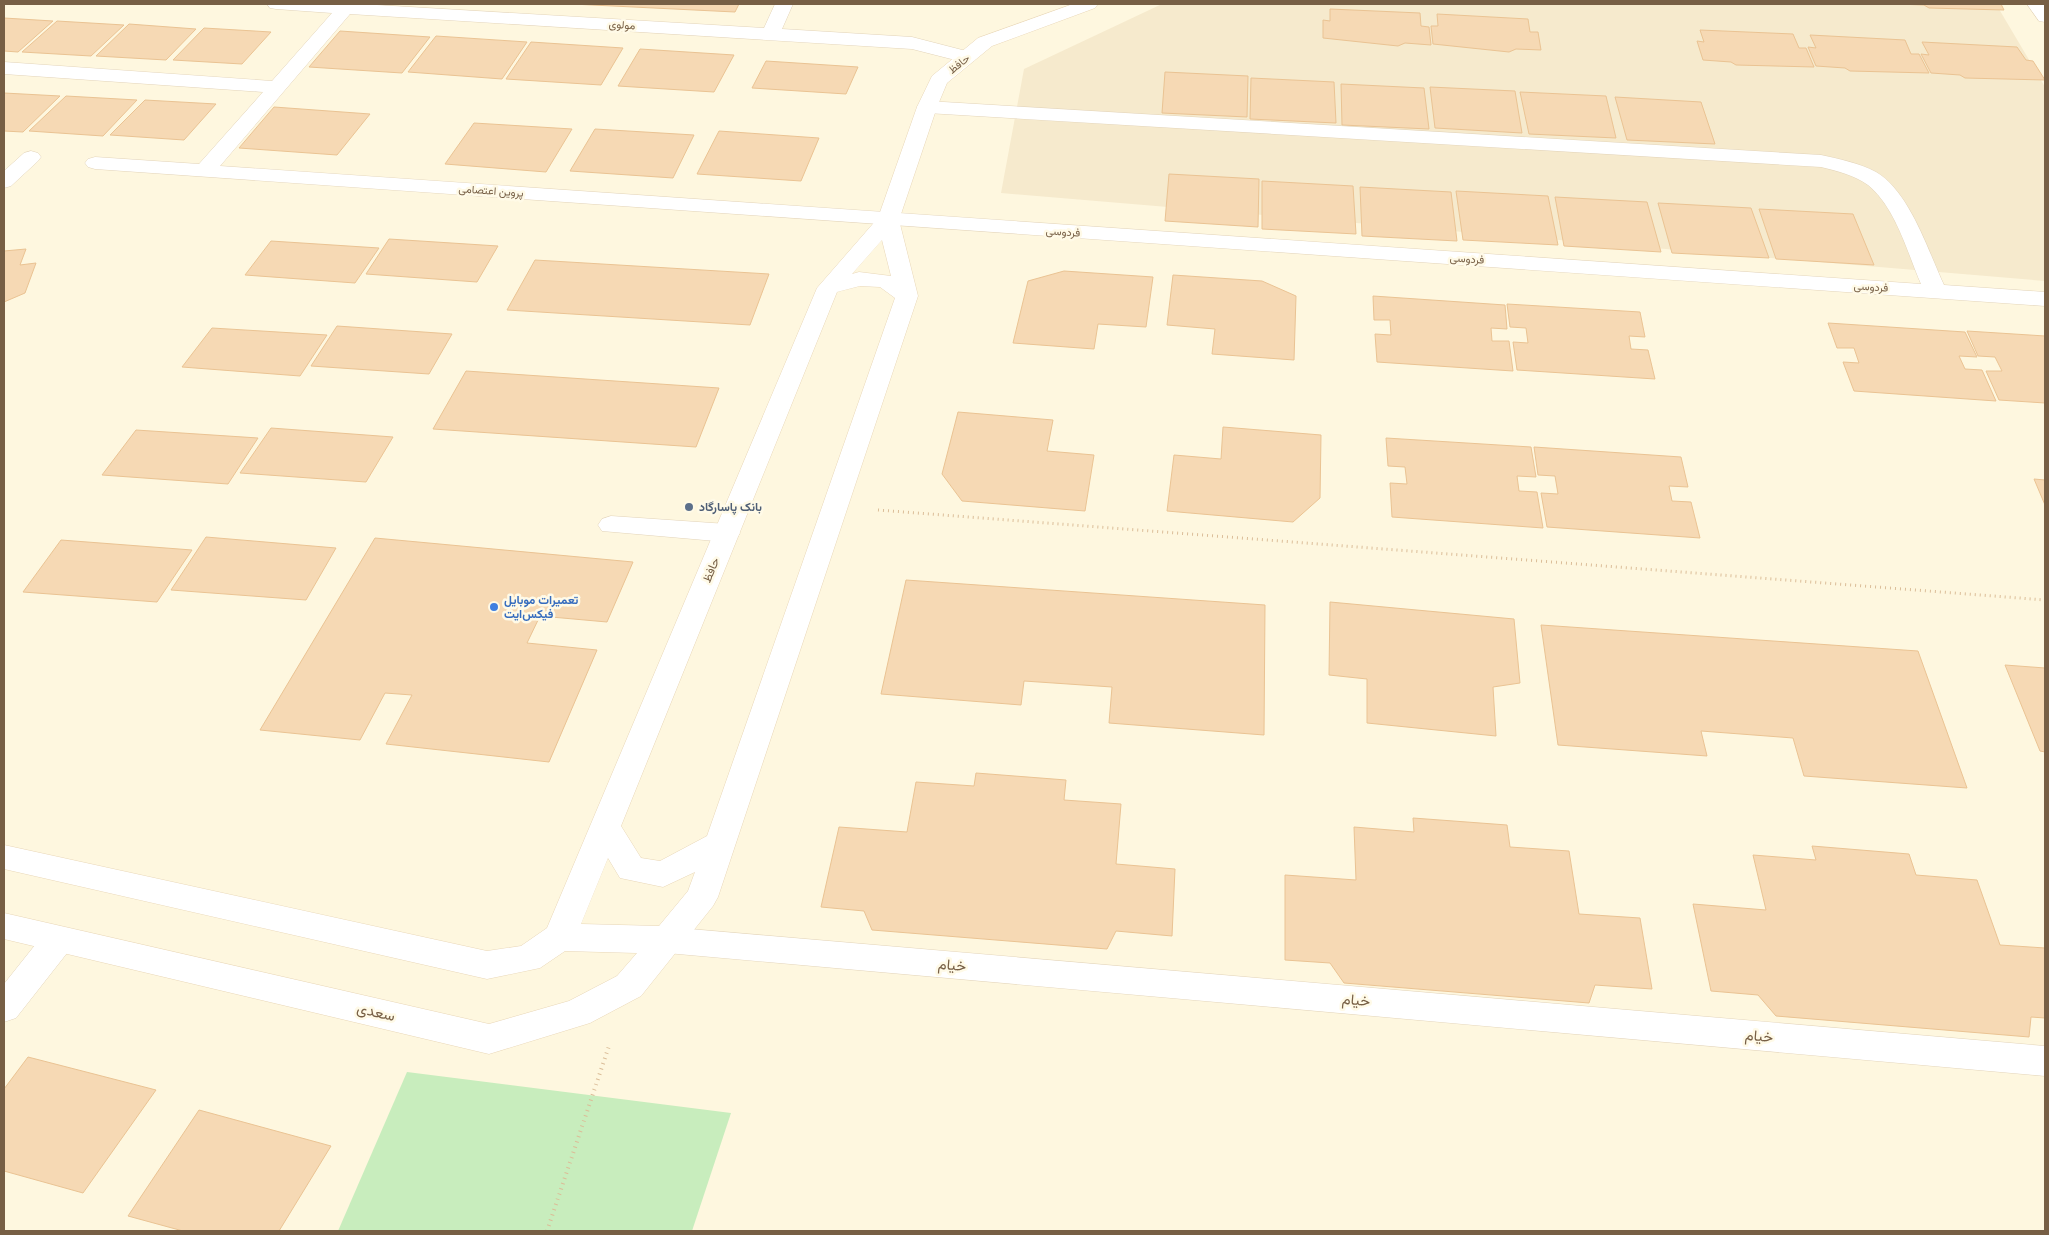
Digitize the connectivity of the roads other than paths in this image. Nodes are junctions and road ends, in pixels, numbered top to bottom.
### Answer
1 (276, 4) edge
2 (784, 4) edge
3 (1089, 4) edge
4 (2036, 4) edge
5 (346, 8) junction
6 (426, 8) edge
7 (2045, 17) edge
8 (770, 35) junction
9 (967, 57) junction
10 (4, 68) edge
11 (278, 87) junction
12 (927, 108) junction
13 (4, 155) edge
14 (95, 163) dead end
15 (204, 171) junction
16 (4, 182) edge
17 (888, 220) junction
18 (828, 288) junction
19 (1936, 291) junction
20 (907, 296) junction
21 (2045, 299) edge
22 (611, 525) dead end
23 (727, 532) junction
24 (605, 826) junction
25 (719, 844) junction
26 (4, 857) edge
27 (4, 926) edge
28 (560, 937) junction
29 (58, 939) junction
30 (667, 940) junction
31 (4, 1008) edge
32 (2045, 1060) edge

1 - 5 street, مولوی
2 - 8 street
3 - 9 street, حافظ
4 - 7 street
5 - 6 street, مولوی
5 - 11 street
6 - 8 street, مولوی
8 - 9 street, مولوی
9 - 12 street, حافظ
10 - 11 street
11 - 15 street
12 - 17 street, حافظ
12 - 19 street
13 - 16 street
14 - 15 street, پروین اعتصامی
15 - 17 street, پروین اعتصامی
17 - 18 street, حافظ
17 - 19 street, فردوسی
17 - 20 street
18 - 20 street
18 - 23 street, حافظ
19 - 21 street, فردوسی
20 - 25 street
22 - 23 street
23 - 24 street, حافظ
24 - 25 street
24 - 28 street, حافظ
25 - 30 street, سعدی
26 - 28 street
27 - 29 street, سعدی
28 - 30 street, خیام
29 - 30 street, سعدی
29 - 31 street
30 - 32 street, خیام

